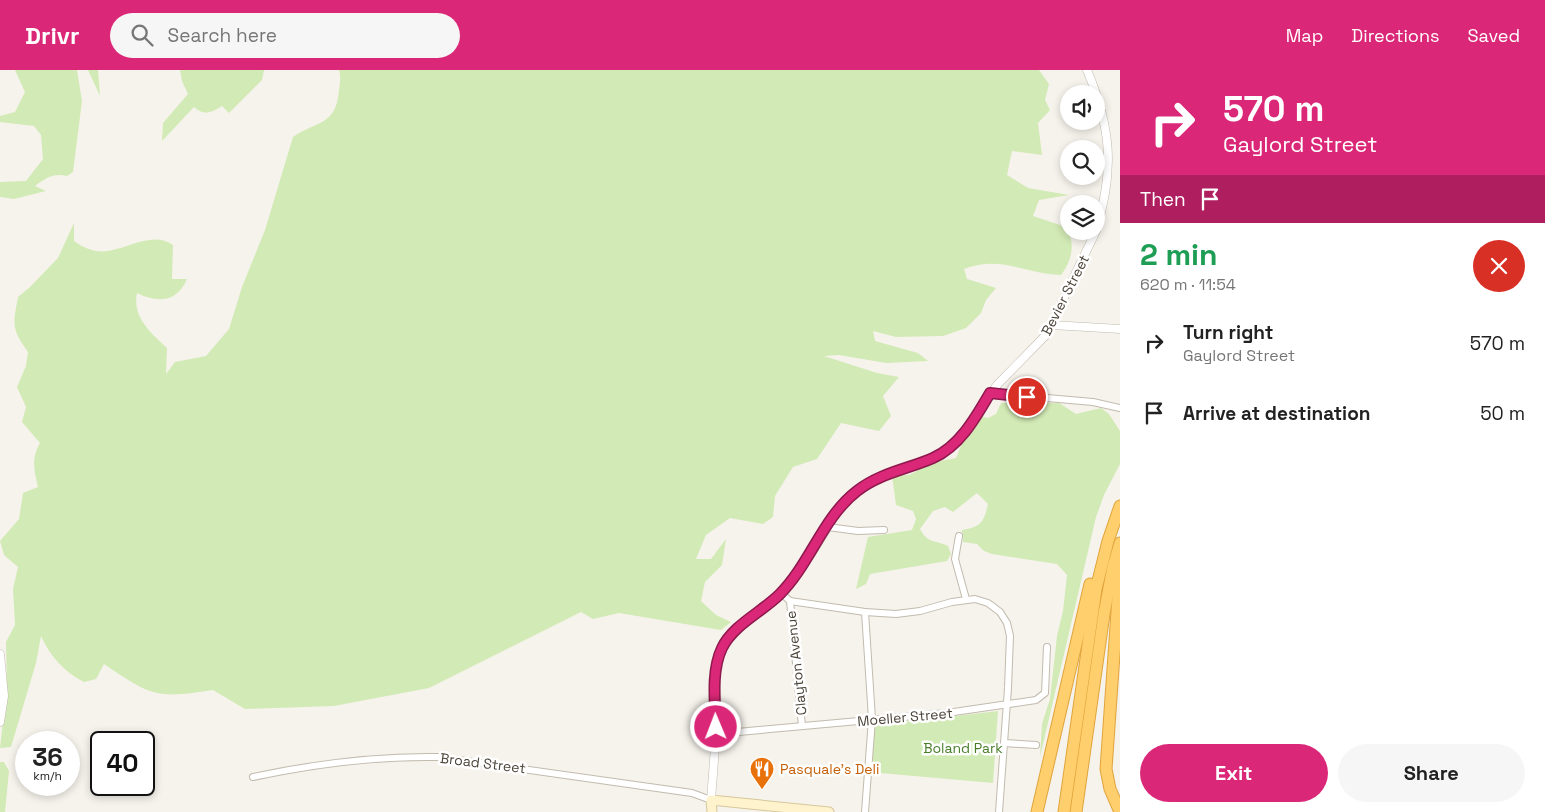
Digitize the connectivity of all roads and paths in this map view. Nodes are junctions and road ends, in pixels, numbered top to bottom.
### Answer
1 (1087, 70) edge
2 (1105, 195) edge
3 (1091, 240) edge
4 (1052, 325) junction
5 (1120, 329) edge
6 (990, 393) junction
7 (1120, 408) edge
8 (1120, 506) edge
9 (828, 527) junction
10 (884, 530) dead end
11 (1111, 531) junction
12 (959, 536) dead end
13 (1120, 543) edge
14 (1120, 569) edge
15 (781, 593) junction
16 (966, 599) junction
17 (790, 600) junction
18 (865, 612) junction
19 (1048, 647) dead end
20 (0, 654) edge
21 (1007, 706) junction
22 (872, 719) junction
23 (0, 722) edge
24 (802, 726) junction
25 (716, 734) junction
26 (1004, 743) junction
27 (1036, 745) dead end
28 (253, 777) dead end
29 (1072, 797) junction
30 (712, 800) junction
31 (740, 804) junction
32 (712, 812) edge
33 (726, 812) edge
34 (829, 812) edge
35 (865, 812) edge
36 (999, 812) edge
37 (1037, 812) edge
38 (1064, 812) edge
39 (1076, 812) edge
40 (1120, 812) edge

1 - 2 street, Bevier Street
3 - 4 street, Bevier Street
4 - 5 street
4 - 6 street, Bevier Street
6 - 7 street
6 - 9 street, Bevier Street
8 - 11 highway
9 - 10 street
9 - 15 street, Bevier Street
11 - 29 highway
11 - 37 highway
12 - 16 street
13 - 29 highway
14 - 40 highway
15 - 17 street
15 - 25 street, Bevier Street
16 - 18 street
16 - 21 street
17 - 18 street
17 - 24 street, Clayton Avenue
18 - 22 street
19 - 21 street, Moeller Street
20 - 23 street
21 - 22 street, Moeller Street
21 - 26 street
22 - 24 street, Moeller Street
22 - 35 street
24 - 25 street, Moeller Street
25 - 30 street, Bevier Street
26 - 27 street
26 - 36 street
28 - 30 street, Broad Street
29 - 38 highway
29 - 39 highway
30 - 31 main road
30 - 32 main road, Bevier Street
31 - 33 main road
31 - 34 main road

